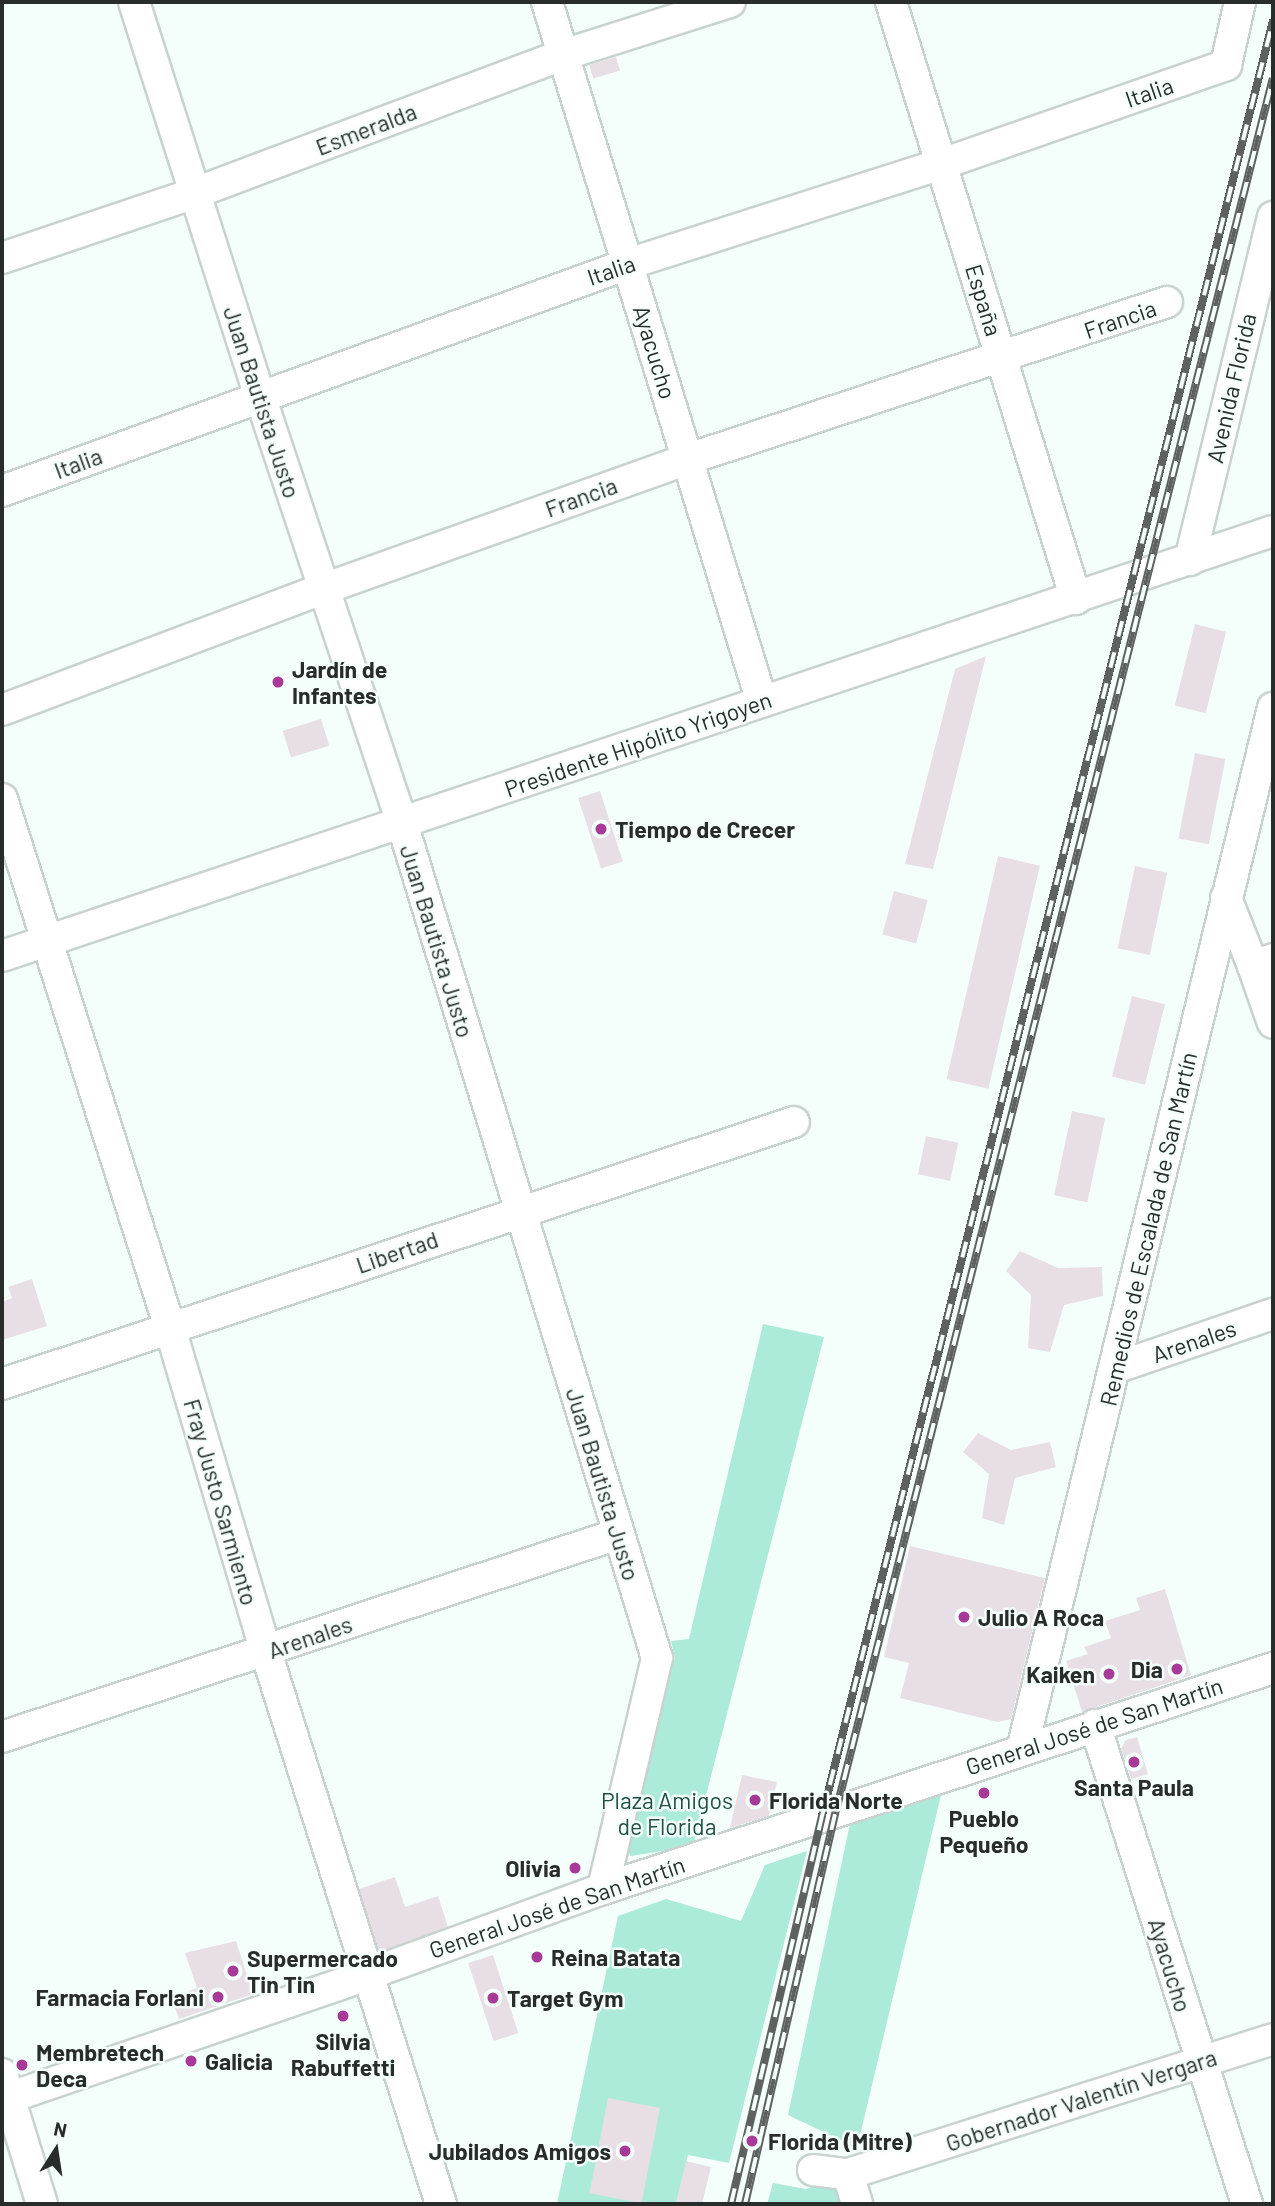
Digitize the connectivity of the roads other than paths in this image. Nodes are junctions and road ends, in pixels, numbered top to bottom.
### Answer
1 (134, 2) edge
2 (547, 2) edge
3 (730, 2) edge
4 (891, 2) edge
5 (1240, 2) edge
6 (563, 55) junction
7 (942, 164) junction
8 (195, 192) junction
9 (1273, 218) edge
10 (2, 258) edge
11 (628, 264) junction
12 (1267, 265) edge
13 (1167, 302) dead end
14 (1002, 359) junction
15 (260, 397) junction
16 (688, 459) junction
17 (2, 491) edge
18 (1273, 531) edge
19 (1190, 559) junction
20 (323, 589) junction
21 (1076, 599) junction
22 (762, 702) junction
23 (1273, 708) edge
24 (2, 709) edge
25 (2, 799) edge
26 (402, 823) junction
27 (1226, 898) junction
28 (47, 941) junction
29 (2, 956) edge
30 (1263, 962) edge
31 (1273, 1023) edge
32 (794, 1122) dead end
33 (518, 1212) junction
34 (1273, 1314) edge
35 (170, 1328) junction
36 (1115, 1368) junction
37 (2, 1384) edge
38 (618, 1534) junction
39 (266, 1652) junction
40 (1273, 1668) edge
41 (1095, 1725) junction
42 (2, 1737) edge
43 (1022, 1750) junction
44 (603, 1889) junction
45 (369, 1975) junction
46 (1273, 2039) edge
47 (1200, 2063) junction
48 (4, 2090) edge
49 (813, 2170) dead end
50 (848, 2174) junction
51 (43, 2204) edge
52 (441, 2204) edge
53 (857, 2204) edge
54 (1247, 2204) edge

1 - 8 street, Juan Bautista Justo
2 - 6 street, Ayacucho
3 - 6 street, Esmeralda
4 - 7 street, España
5 - 7 street, Italia
6 - 8 street, Esmeralda
6 - 11 street, Ayacucho
7 - 11 street, Italia
7 - 14 street, España
8 - 10 street, Esmeralda
8 - 15 street, Juan Bautista Justo
9 - 12 street, Avenida Florida
11 - 15 street, Italia
11 - 16 street, Ayacucho
12 - 19 street, Avenida Florida
13 - 14 street, Francia
14 - 16 street, Francia
14 - 21 street, España
15 - 17 street, Italia
15 - 20 street, Juan Bautista Justo
16 - 20 street, Francia
16 - 22 street, Ayacucho
18 - 19 street, Presidente Hipólito Yrigoyen
19 - 21 street, Presidente Hipólito Yrigoyen
20 - 24 street, Francia
20 - 26 street, Juan Bautista Justo
21 - 22 street, Presidente Hipólito Yrigoyen
22 - 26 street, Presidente Hipólito Yrigoyen
23 - 27 street, Remedios de Escalada de San Martín
25 - 28 street, Fray Justo Sarmiento
26 - 28 street, Presidente Hipólito Yrigoyen
26 - 33 street, Juan Bautista Justo
27 - 30 street
27 - 36 street, Remedios de Escalada de San Martín
28 - 29 street, Presidente Hipólito Yrigoyen
28 - 35 street, Fray Justo Sarmiento
30 - 31 street
32 - 33 street, Libertad
33 - 35 street, Libertad
33 - 38 street, Juan Bautista Justo
34 - 36 street, Arenales
35 - 37 street, Libertad
35 - 39 street, Fray Justo Sarmiento
36 - 43 street, Remedios de Escalada de San Martín
38 - 39 street, Arenales
38 - 44 street, Juan Bautista Justo
39 - 42 street, Arenales
39 - 45 street, Fray Justo Sarmiento
40 - 41 street, General José de San Martín
41 - 43 street, General José de San Martín
41 - 47 street, Ayacucho
43 - 44 street, General José de San Martín
44 - 45 street, General José de San Martín
45 - 48 street, General José de San Martín
45 - 52 street, Fray Justo Sarmiento
46 - 47 street, Gobernador Valentín Vergara
47 - 50 street, Gobernador Valentín Vergara
47 - 54 street, Ayacucho
48 - 51 street
49 - 50 street
50 - 53 street

